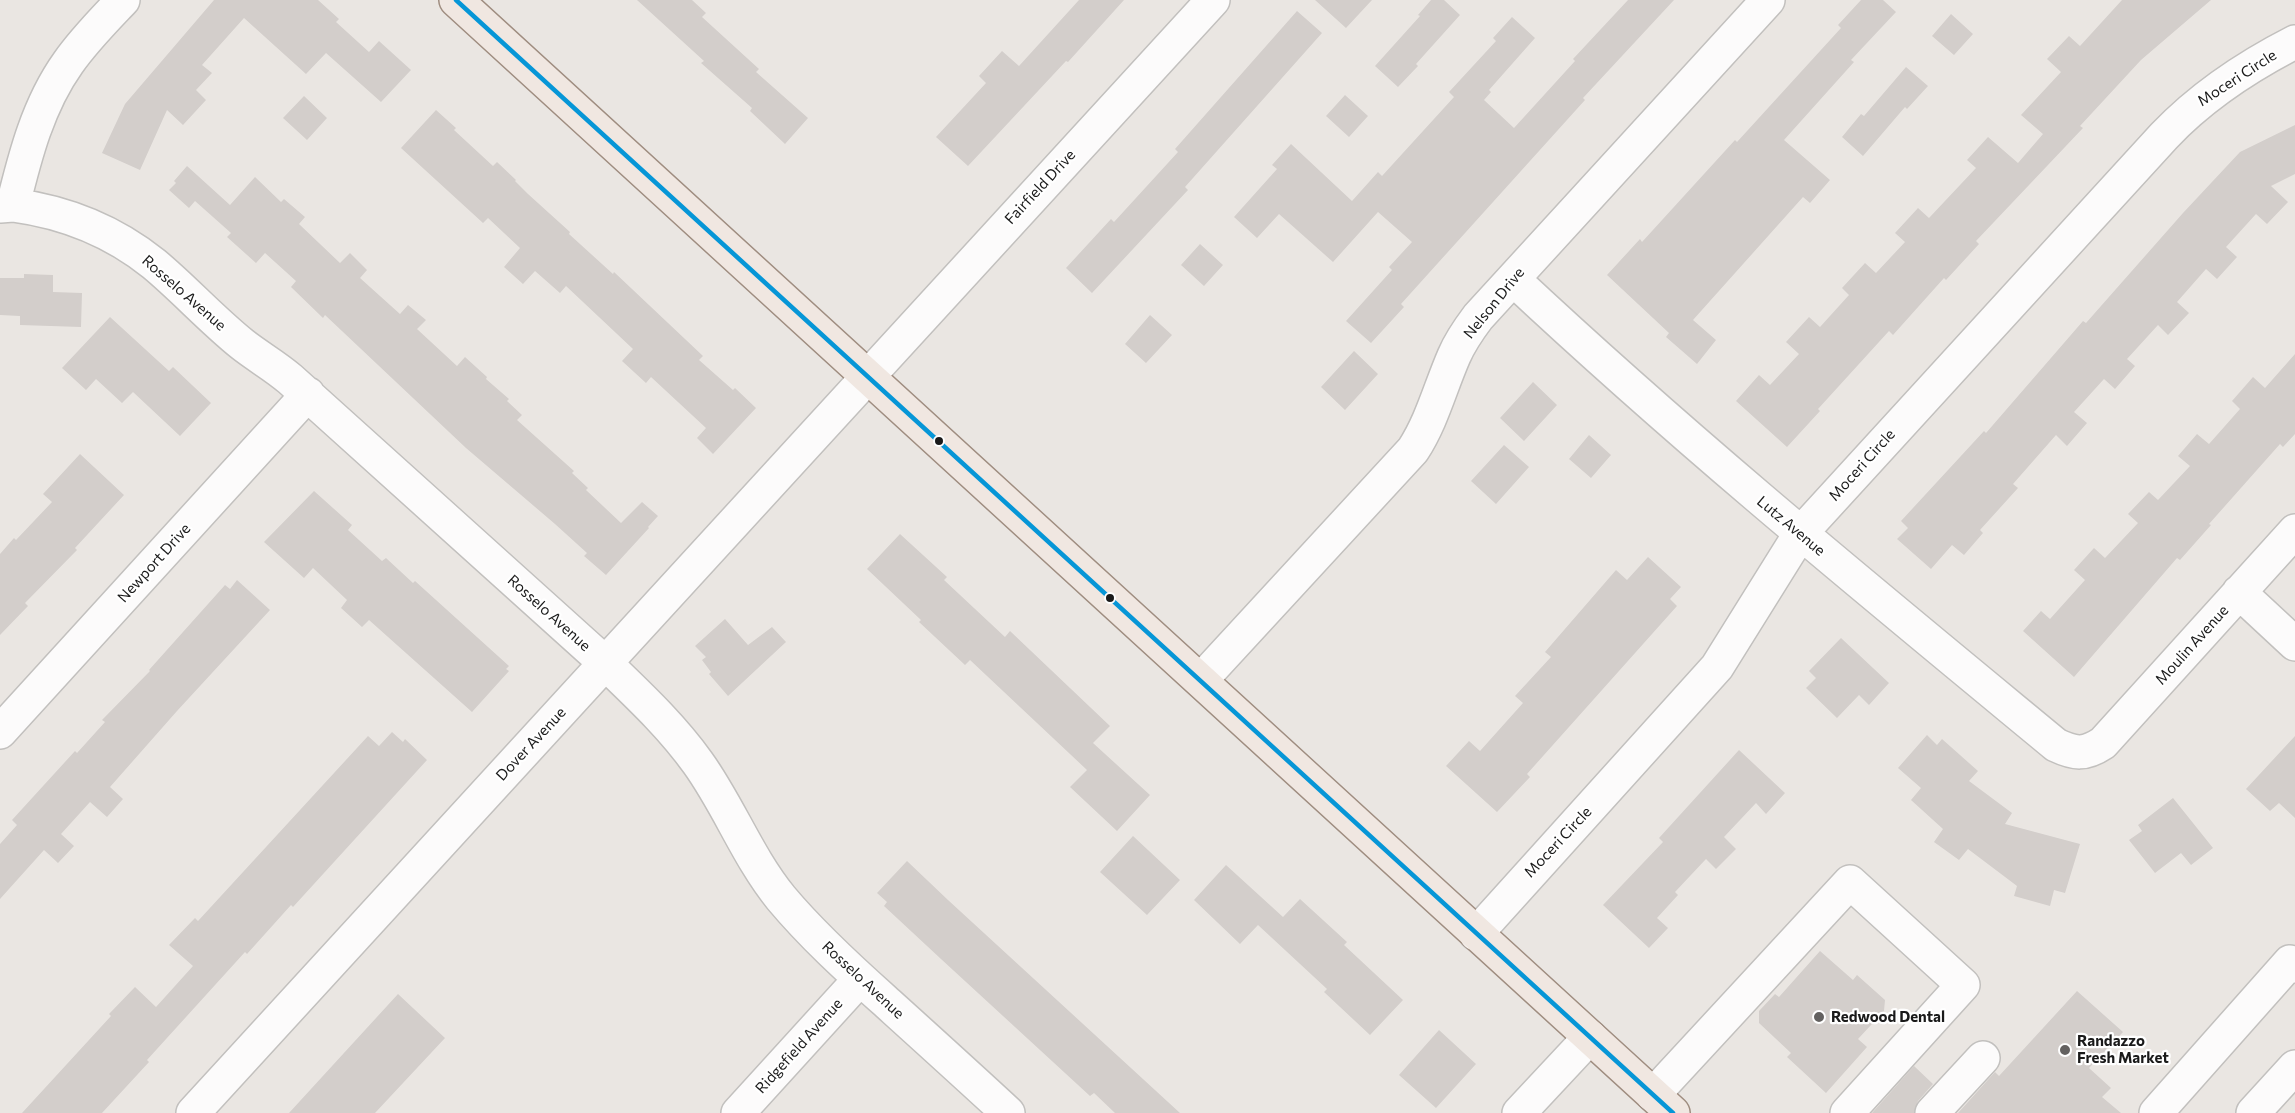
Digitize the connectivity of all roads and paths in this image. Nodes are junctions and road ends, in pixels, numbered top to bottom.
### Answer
1 (123, 0) edge
2 (456, 0) edge
3 (1213, 0) edge
4 (1768, 0) edge
5 (2295, 42) edge
6 (6, 205) edge
7 (1513, 279) junction
8 (868, 375) junction
9 (308, 394) junction
10 (2295, 531) edge
11 (1800, 534) junction
12 (2239, 592) junction
13 (2295, 644) edge
14 (605, 663) junction
15 (1201, 680) junction
16 (0, 732) edge
17 (2084, 752) joint
18 (1476, 934) junction
19 (2295, 966) edge
20 (861, 978) junction
21 (1590, 1037) junction
22 (1983, 1058) dead end
23 (2295, 1067) edge
24 (1663, 1104) edge
25 (193, 1113) edge
26 (738, 1113) edge
27 (1008, 1113) edge
28 (1519, 1113) edge
29 (1847, 1113) edge
30 (1932, 1113) edge
31 (2156, 1113) edge
32 (2253, 1113) edge

1 - 6 street
2 - 8 main road
3 - 8 street, Fairfield Drive
4 - 7 street, Nelson Drive
5 - 11 street, Moceri Circle
6 - 9 street, Rosselo Avenue
7 - 11 street, Lutz Avenue
7 - 15 street, Nelson Drive
8 - 14 street, Dover Avenue
8 - 15 main road
9 - 14 street, Rosselo Avenue
9 - 16 street, Newport Drive
10 - 12 street, Moulin Avenue
11 - 17 street, Lutz Avenue
11 - 18 street, Moceri Circle
12 - 13 street
12 - 17 street, Moulin Avenue
14 - 20 street, Rosselo Avenue
14 - 25 street, Dover Avenue
15 - 18 main road
18 - 21 main road
19 - 31 street
20 - 26 street, Ridgefield Avenue
20 - 27 street, Rosselo Avenue
21 - 24 main road
21 - 28 street
22 - 30 street
23 - 32 street
24 - 29 street

